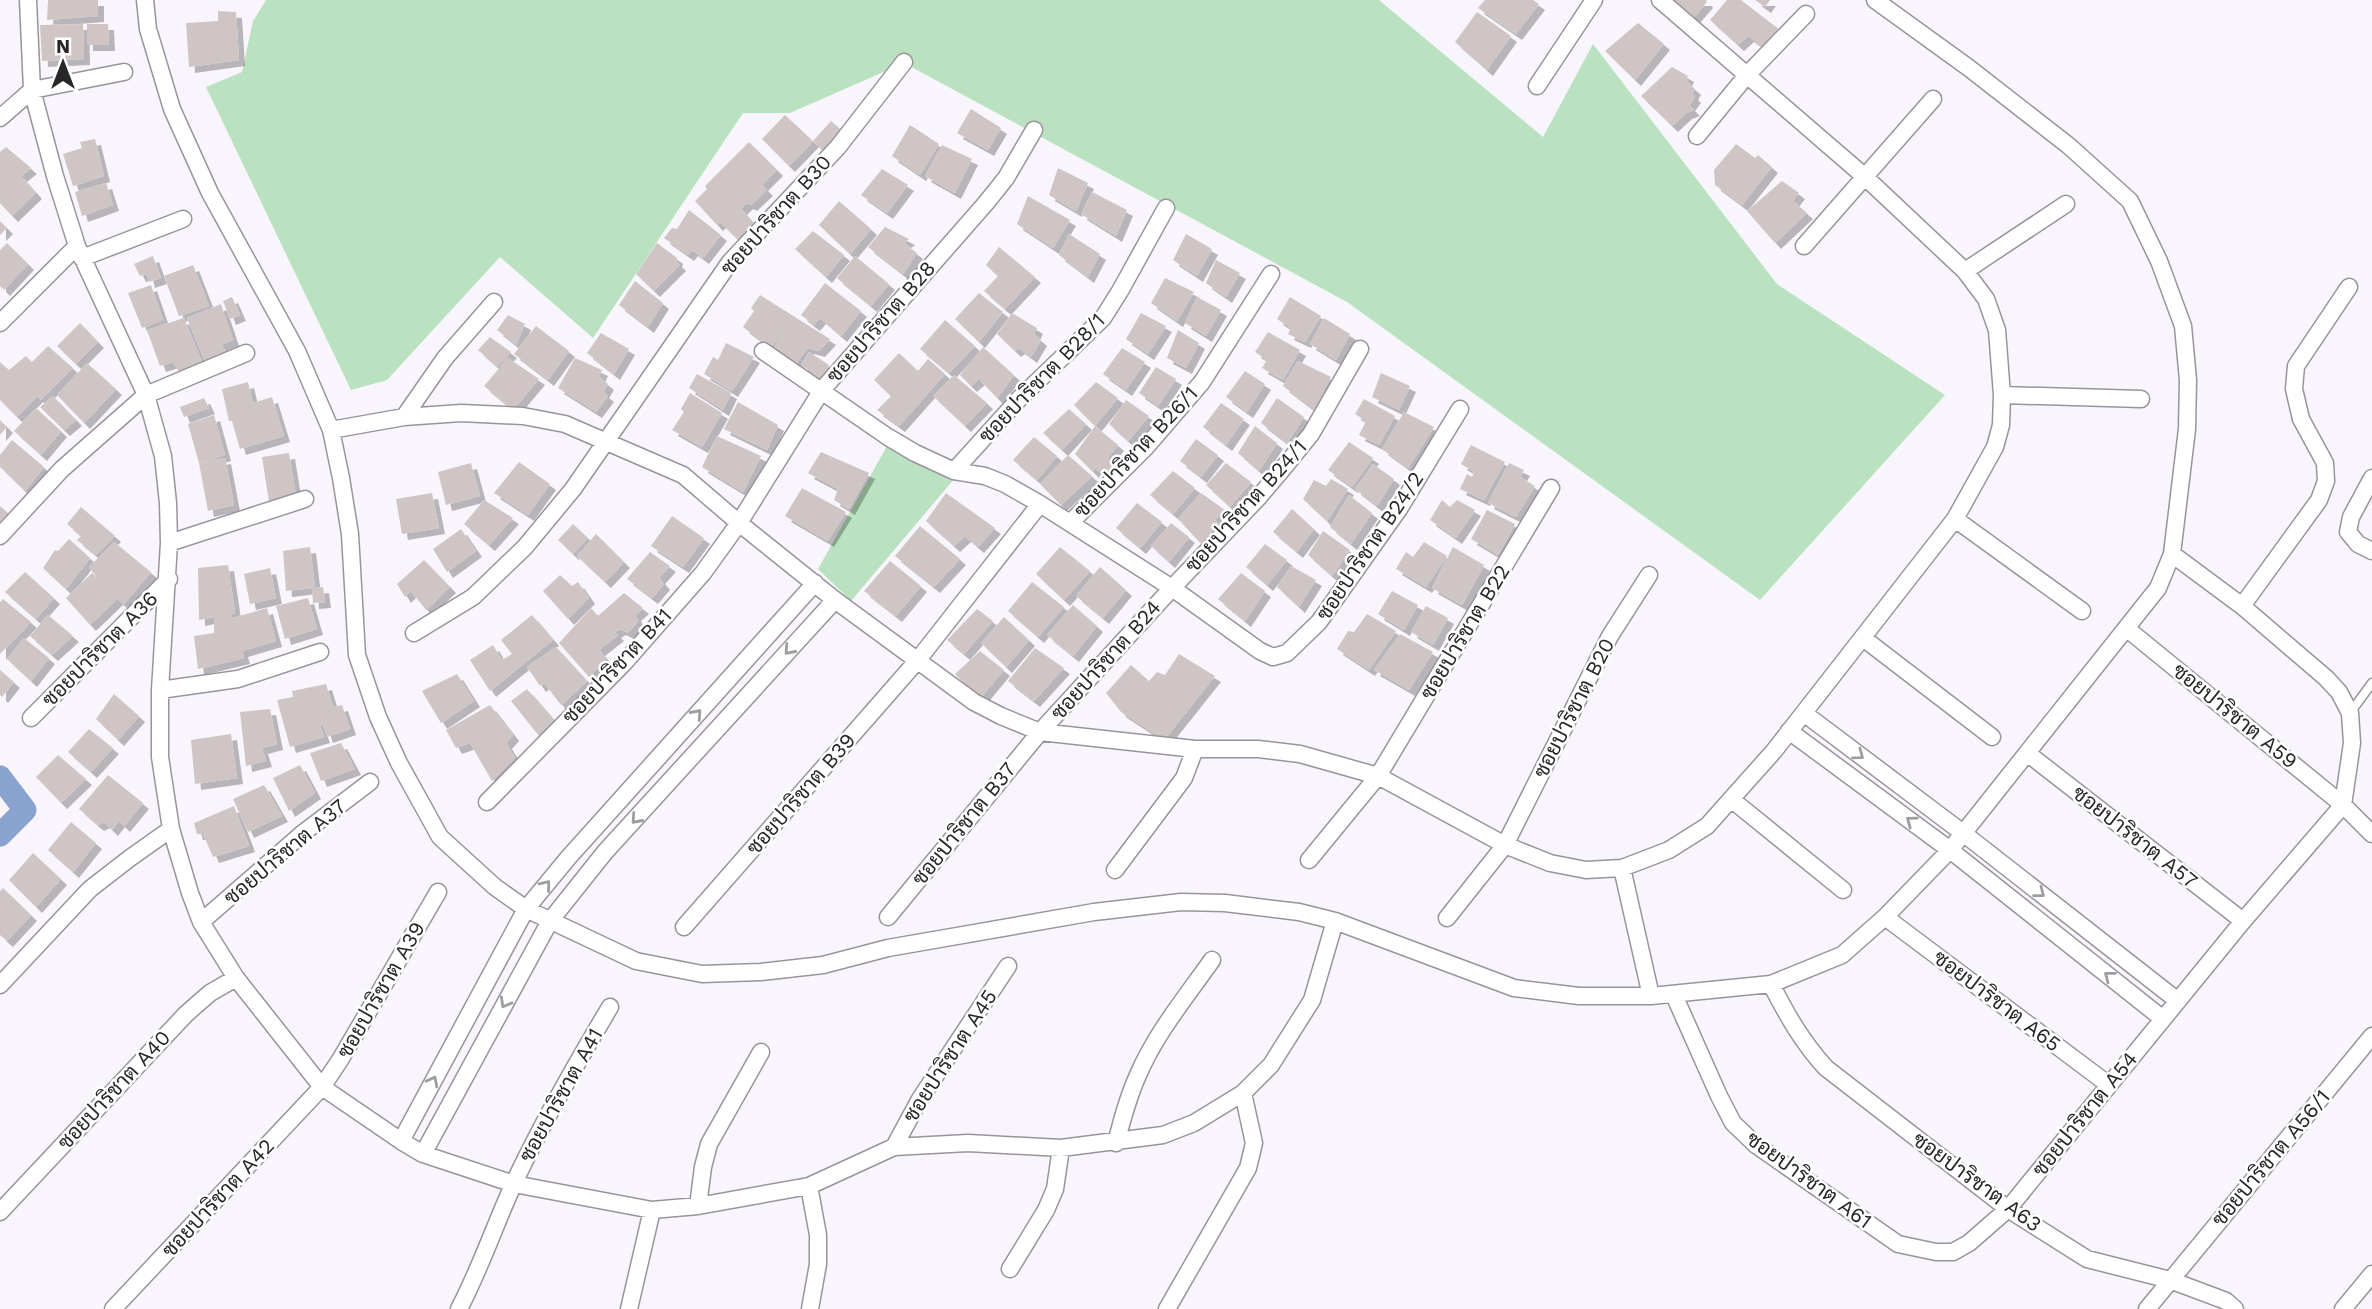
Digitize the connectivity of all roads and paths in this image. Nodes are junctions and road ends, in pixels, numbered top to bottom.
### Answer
1 (28, 0) edge
2 (145, 0) edge
3 (1594, 0) edge
4 (1660, 0) edge
5 (1875, 0) edge
6 (1806, 14) dead end
7 (904, 62) dead end
8 (124, 72) dead end
9 (1747, 75) junction
10 (1537, 86) dead end
11 (32, 90) junction
12 (1933, 99) dead end
13 (0, 118) edge
14 (1034, 130) dead end
15 (1697, 135) dead end
16 (1864, 176) junction
17 (2066, 204) dead end
18 (1166, 208) dead end
19 (183, 219) dead end
20 (1804, 246) dead end
21 (80, 252) junction
22 (1965, 271) junction
23 (1271, 274) dead end
24 (2349, 287) dead end
25 (494, 302) dead end
26 (0, 323) edge
27 (1360, 349) dead end
28 (763, 351) dead end
29 (246, 353) dead end
30 (822, 390) junction
31 (146, 395) junction
32 (2002, 395) junction
33 (2141, 399) dead end
34 (1460, 409) dead end
35 (404, 417) junction
36 (331, 430) junction
37 (606, 442) junction
38 (954, 471) junction
39 (2372, 478) edge
40 (1551, 488) dead end
41 (305, 499) dead end
42 (1040, 504) junction
43 (1955, 519) junction
44 (739, 523) junction
45 (1070, 523) junction
46 (0, 536) edge
47 (169, 543) junction
48 (2372, 551) edge
49 (2172, 554) junction
50 (1649, 575) dead end
51 (169, 579) junction
52 (815, 583) junction
53 (1172, 588) junction
54 (835, 600) junction
55 (2242, 606) junction
56 (2082, 611) dead end
57 (2126, 628) junction
58 (414, 633) dead end
59 (1863, 638) junction
60 (320, 652) dead end
61 (917, 661) junction
62 (2372, 683) edge
63 (160, 690) junction
64 (2350, 713) junction
65 (1804, 714) junction
66 (31, 718) dead end
67 (1041, 732) junction
68 (1789, 732) junction
69 (1992, 737) dead end
70 (1195, 749) junction
71 (2027, 753) junction
72 (1378, 776) junction
73 (370, 782) dead end
74 (1731, 799) junction
75 (487, 802) dead end
76 (2343, 804) junction
77 (171, 830) junction
78 (1963, 833) junction
79 (2372, 834) edge
80 (1505, 845) junction
81 (1950, 850) junction
82 (1309, 860) dead end
83 (1622, 868) junction
84 (1115, 870) dead end
85 (1843, 890) dead end
86 (438, 892) dead end
87 (526, 909) junction
88 (888, 917) dead end
89 (1885, 917) junction
90 (1447, 918) dead end
91 (550, 921) junction
92 (1335, 921) junction
93 (2243, 921) junction
94 (201, 922) junction
95 (684, 928) dead end
96 (1212, 960) dead end
97 (1008, 966) dead end
98 (236, 978) junction
99 (1771, 984) junction
100 (0, 985) edge
101 (1674, 995) junction
102 (1651, 996) junction
103 (2178, 1001) junction
104 (610, 1007) dead end
105 (2163, 1019) junction
106 (2372, 1036) edge
107 (761, 1052) dead end
108 (2109, 1085) junction
109 (322, 1087) junction
110 (1243, 1093) junction
111 (401, 1142) junction
112 (1116, 1143) junction
113 (894, 1147) junction
114 (1061, 1148) junction
115 (423, 1154) junction
116 (514, 1184) junction
117 (809, 1186) junction
118 (698, 1206) junction
119 (2008, 1209) junction
120 (652, 1210) junction
121 (0, 1212) edge
122 (1010, 1269) dead end
123 (2372, 1274) edge
124 (2170, 1280) junction
125 (113, 1309) edge
126 (459, 1309) edge
127 (629, 1309) edge
128 (810, 1309) edge
129 (1167, 1309) edge
130 (2147, 1309) edge
131 (2235, 1309) edge
132 (2343, 1309) edge

1 - 11 street
2 - 36 street
3 - 10 street
4 - 9 street
5 - 49 street
6 - 9 street
7 - 37 street, ซอยปาริชาต B30
8 - 11 street
9 - 15 street
9 - 16 street
11 - 13 street
11 - 21 street
12 - 16 street
14 - 30 street, ซอยปาริชาต B28
16 - 20 street
16 - 22 street
17 - 22 street
18 - 38 street, ซอยปาริชาต B28/1
19 - 21 street
21 - 26 street
21 - 31 street
22 - 32 street
23 - 45 street, ซอยปาริชาต B26/1
24 - 55 street
25 - 35 street
27 - 53 street, ซอยปาริชาต B24/1
28 - 30 street
29 - 31 street
30 - 38 street
30 - 44 street, ซอยปาริชาต B28
31 - 46 street
31 - 47 street
32 - 33 street
32 - 43 street
34 - 53 street, ซอยปาริชาต B24/2
35 - 36 street
35 - 37 street
36 - 87 street
37 - 44 street
37 - 58 street, ซอยปาริชาต B30
38 - 42 street
39 - 48 street
40 - 72 street, ซอยปาริชาต B22
41 - 47 street
42 - 45 street
42 - 61 street, ซอยปาริชาต B39
43 - 56 street
43 - 59 street
44 - 52 street
44 - 75 street, ซอยปาริชาต B41
45 - 53 street
47 - 51 street
49 - 55 street
49 - 57 street
50 - 80 street, ซอยปาริชาต B20
51 - 63 street
51 - 66 street, ซอยปาริชาต A36
52 - 54 street
87 -> 52 street
53 - 67 street, ซอยปาริชาต B24
54 - 61 street
54 -> 91 street
55 - 64 street
57 - 71 street
57 - 76 street, ซอยปาริชาต A59
59 - 65 street
59 - 69 street
60 - 63 street
61 - 67 street
61 - 95 street, ซอยปาริชาต B39
62 - 64 lane
63 - 77 street
64 - 76 street
65 - 68 street
65 -> 78 street
67 - 70 street
67 - 88 street, ซอยปาริชาต B37
68 - 74 street
81 -> 68 street
70 - 72 street
70 - 84 street
71 - 78 street
71 - 93 street, ซอยปาริชาต A57
72 - 80 street
72 - 82 street, ซอยปาริชาต B22
73 - 94 street, ซอยปาริชาต A37
74 - 83 street
74 - 85 street
76 - 79 street, ซอยปาริชาต A59
76 - 93 street, ซอยปาริชาต A54
77 - 94 street
77 - 100 street
78 - 81 street
78 -> 103 street
80 - 83 street
80 - 90 street, ซอยปาริชาต B20
81 - 89 street
105 -> 81 street
83 - 102 street
86 - 109 street, ซอยปาริชาต A39
87 - 91 street
111 -> 87 street
89 - 99 street
89 - 108 street, ซอยปาริชาต A65
91 - 92 street
91 -> 115 street
92 - 102 street
92 - 110 street
93 - 103 street, ซอยปาริชาต A54
94 - 98 street
96 - 112 street
97 - 113 street, ซอยปาริชาต A45
98 - 109 street
98 - 121 street, ซอยปาริชาต A40
99 - 101 street
99 - 119 street, ซอยปาริชาต A63
101 - 102 street
101 - 119 street, ซอยปาริชาต A61
103 - 105 street, ซอยปาริชาต A54
104 - 116 street, ซอยปาริชาต A41
105 - 108 street, ซอยปาริชาต A54
106 - 124 street, ซอยปาริชาต A56/1
107 - 118 street
108 - 119 street, ซอยปาริชาต A54
109 - 111 street
109 - 125 street, ซอยปาริชาต A42
110 - 112 street
110 - 129 street
111 - 115 street
112 - 114 street
113 - 114 street
113 - 117 street
114 - 122 street
115 - 116 street
116 - 120 street
116 - 126 street, ซอยปาริชาต A41
117 - 118 street
117 - 128 street
118 - 120 street
119 - 124 street, ซอยปาริชาต A63
120 - 127 street
123 - 132 street
124 - 130 street, ซอยปาริชาต A56/1
124 - 131 street, ซอยปาริชาต A63

